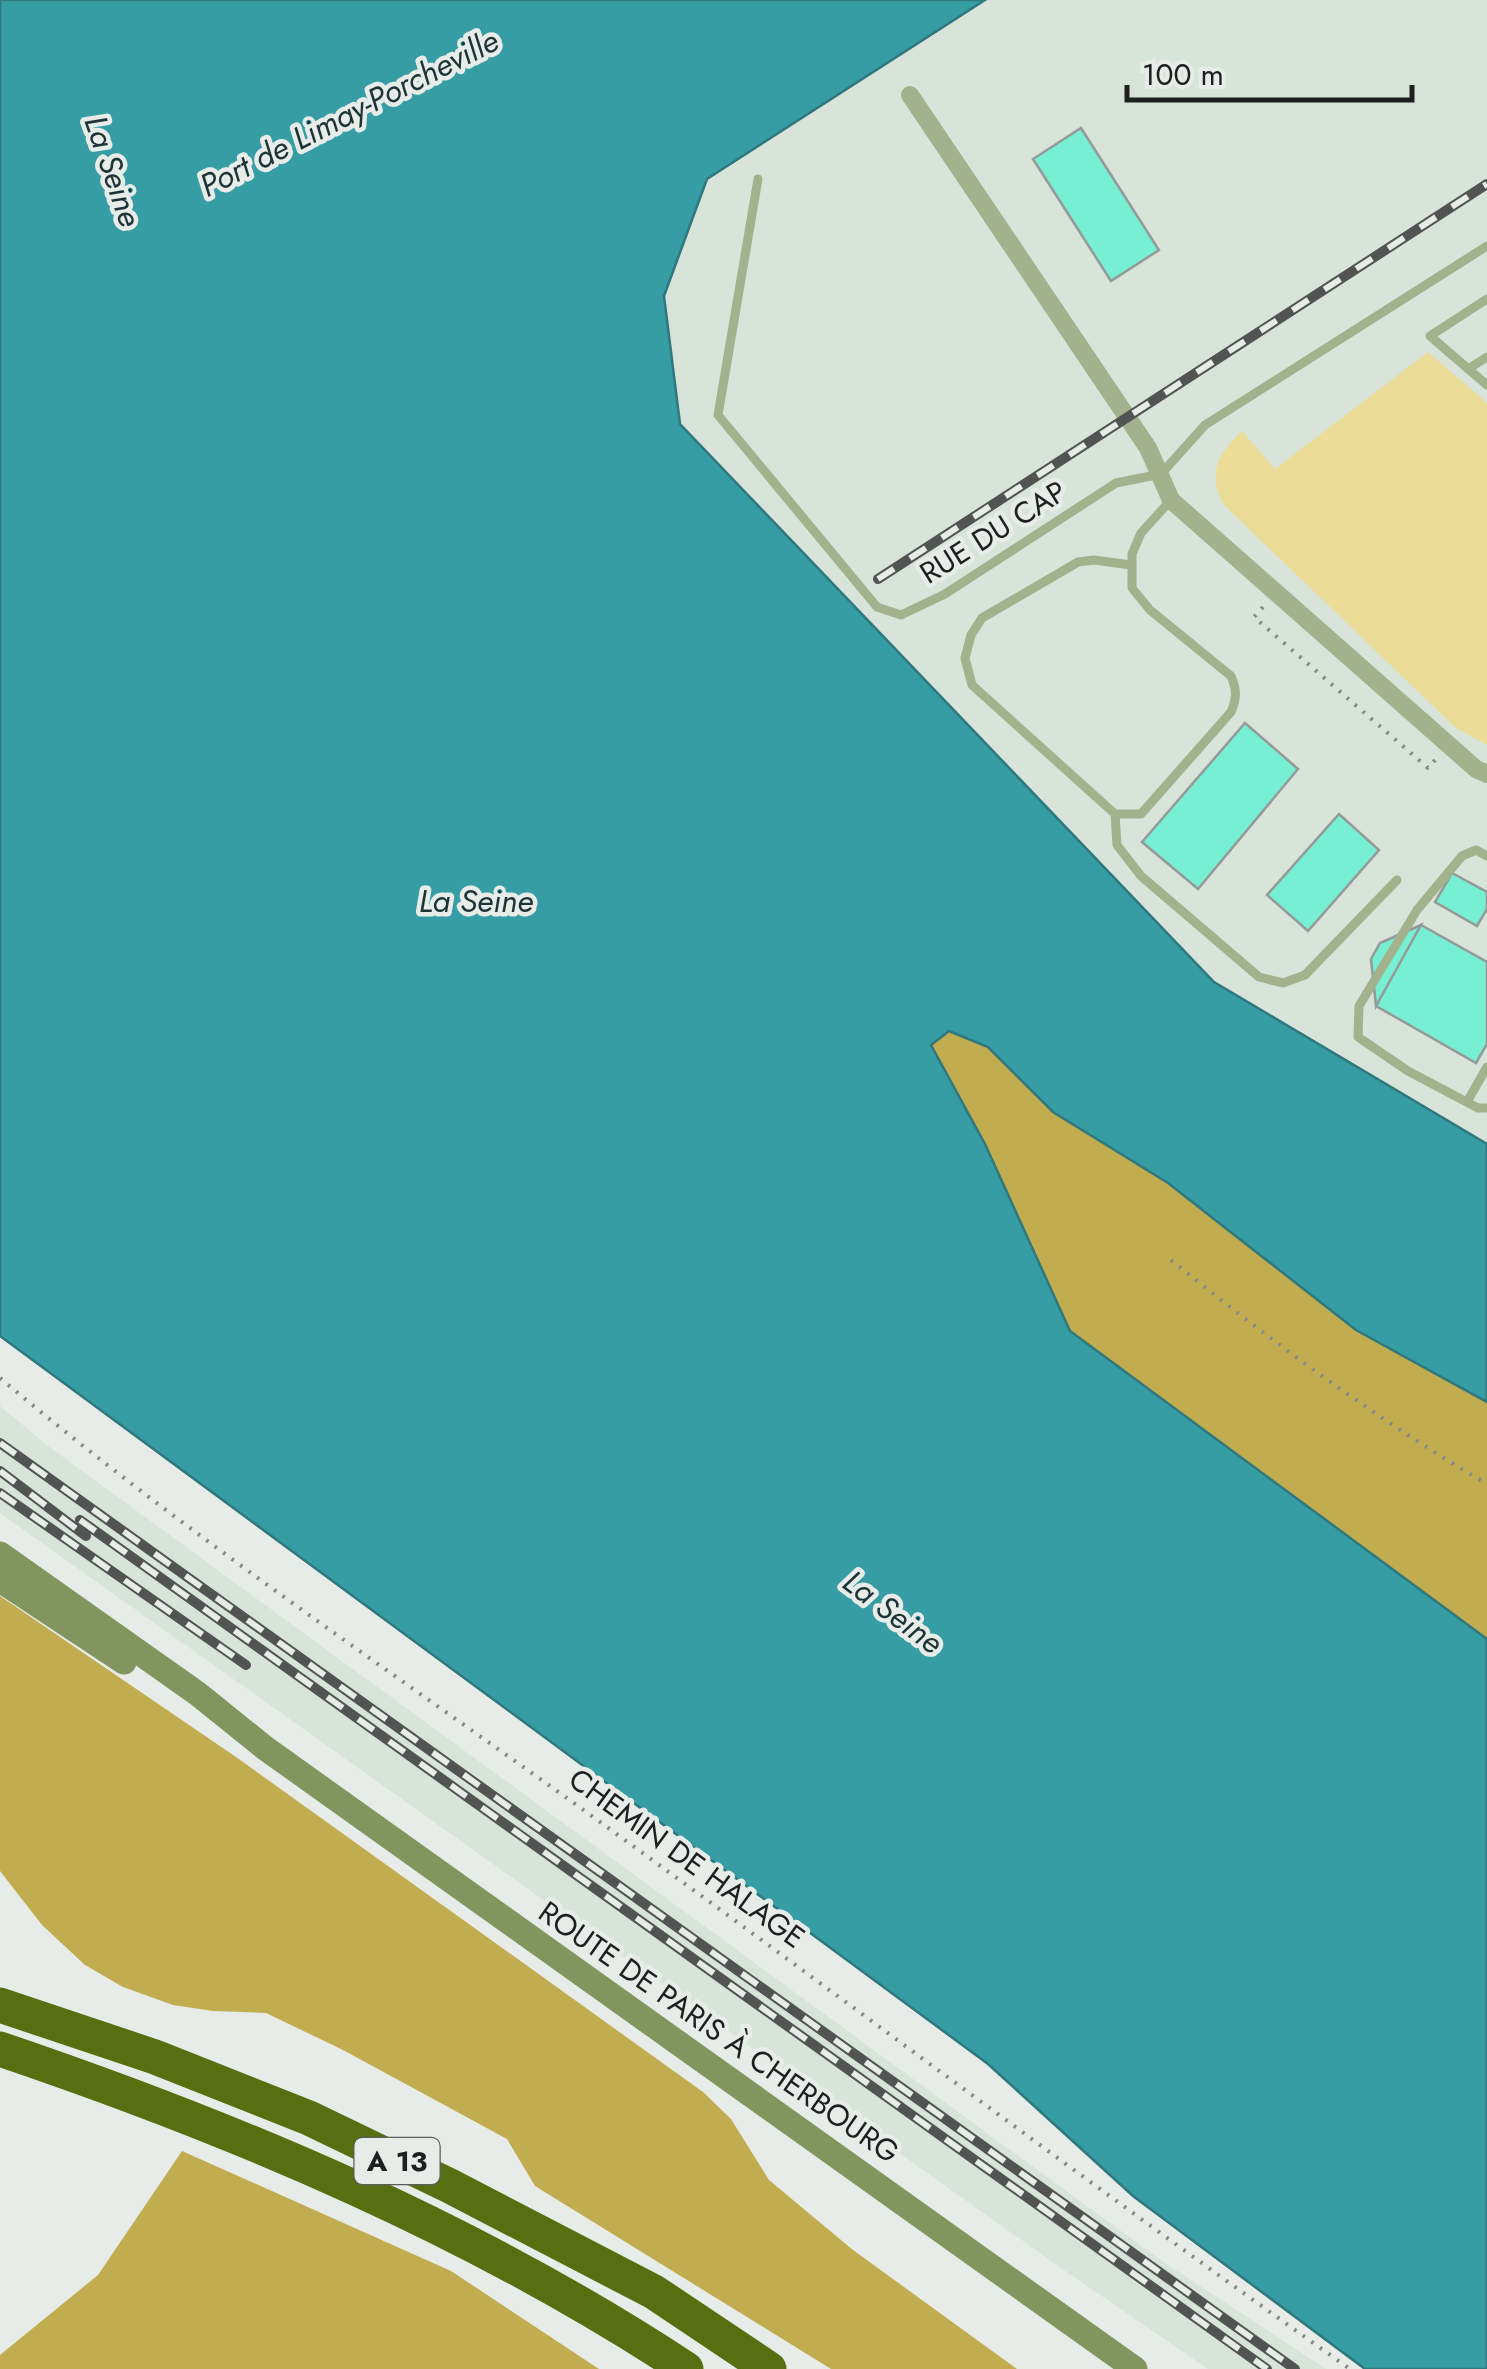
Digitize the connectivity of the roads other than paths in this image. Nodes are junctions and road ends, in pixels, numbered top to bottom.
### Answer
1 (910, 95) dead end
2 (758, 178) dead end
3 (1487, 246) edge
4 (1487, 299) edge
5 (1487, 357) edge
6 (1468, 369) junction
7 (1487, 385) edge
8 (1161, 474) junction
9 (1171, 500) junction
10 (1131, 565) junction
11 (1487, 774) edge
12 (1115, 814) junction
13 (1487, 856) edge
14 (1396, 880) dead end
15 (1487, 1067) edge
16 (1467, 1102) junction
17 (1487, 1108) edge
18 (0, 1554) edge
19 (0, 1580) edge
20 (265, 1748) junction
21 (0, 2005) edge
22 (0, 2050) edge
23 (686, 2369) edge
24 (769, 2369) edge
25 (1135, 2369) edge

1 - 8 street
2 - 8 lane, RUE DU CAP
3 - 8 lane
4 - 6 lane
5 - 6 lane
6 - 7 lane
8 - 9 street
9 - 10 lane
9 - 11 street
10 - 12 lane
10 - 12 lane
12 - 14 lane
13 - 16 lane
15 - 16 lane
16 - 17 lane
18 - 20 main road, ROUTE DE PARIS À CHERBOURG
19 - 20 main road, ROUTE DE PARIS À CHERBOURG
20 - 25 main road, ROUTE DE PARIS À CHERBOURG
21 - 24 highway, A 13
22 - 23 highway, A 13

